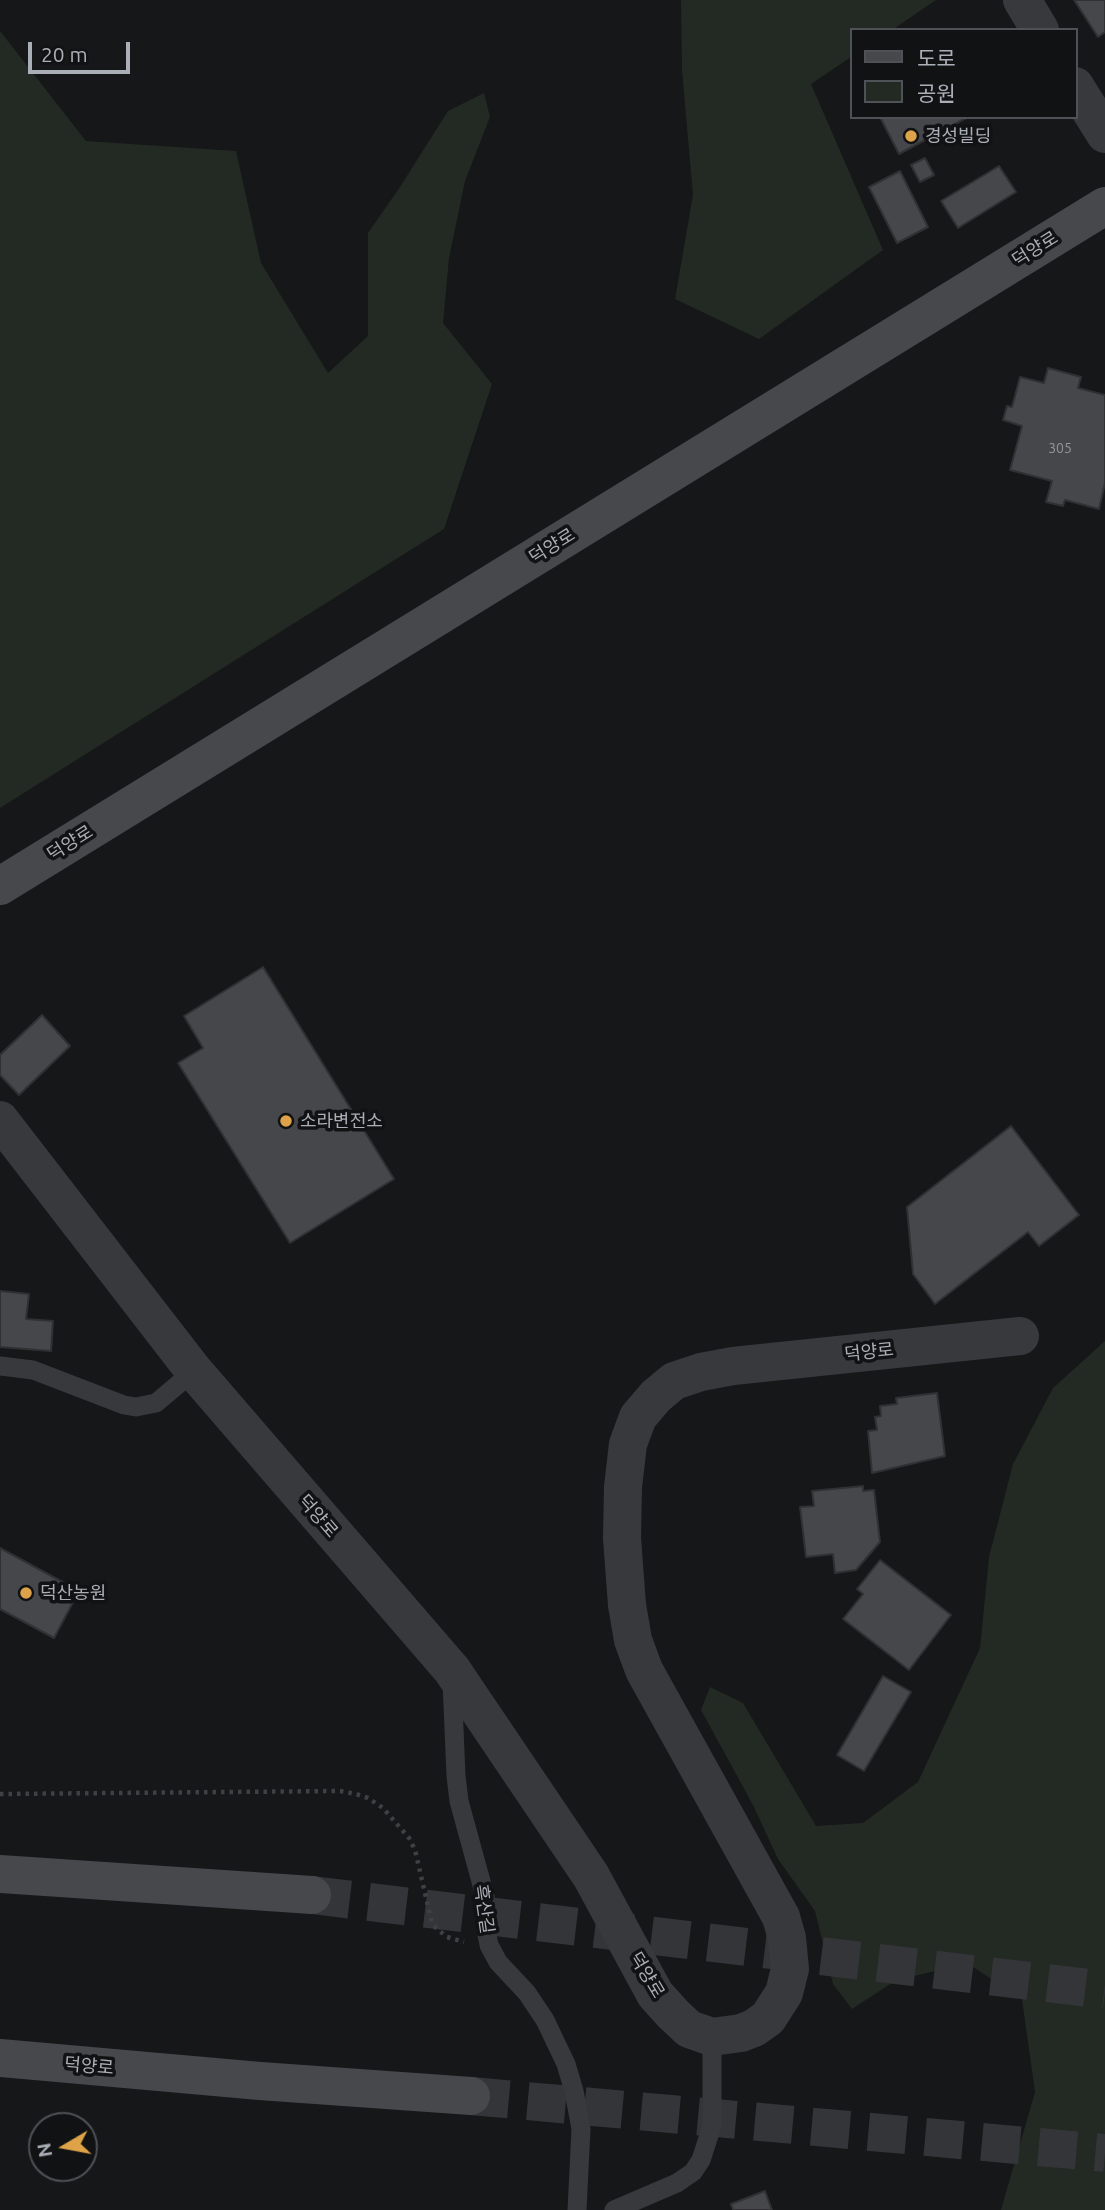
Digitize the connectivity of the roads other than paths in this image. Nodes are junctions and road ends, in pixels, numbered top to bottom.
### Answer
1 (1022, 0) edge
2 (1039, 28) edge
3 (1077, 89) edge
4 (1105, 134) edge
5 (1105, 206) edge
6 (0, 886) edge
7 (0, 1120) edge
8 (1020, 1336) dead end
9 (0, 1366) edge
10 (194, 1371) junction
11 (452, 1670) junction
12 (0, 1874) edge
13 (312, 1895) tunnel mouth
14 (712, 2037) junction
15 (0, 2058) edge
16 (471, 2096) tunnel mouth
17 (577, 2210) edge
18 (614, 2210) edge

1 - 2 street
3 - 4 street
5 - 6 street, 덕양로
7 - 10 street, 덕양로
8 - 14 street, 덕양로
9 - 10 lane
10 - 11 street, 덕양로
11 - 14 street, 덕양로
11 - 17 lane, 흑산길
12 - 13 street
14 - 18 lane
15 - 16 street, 덕양로

